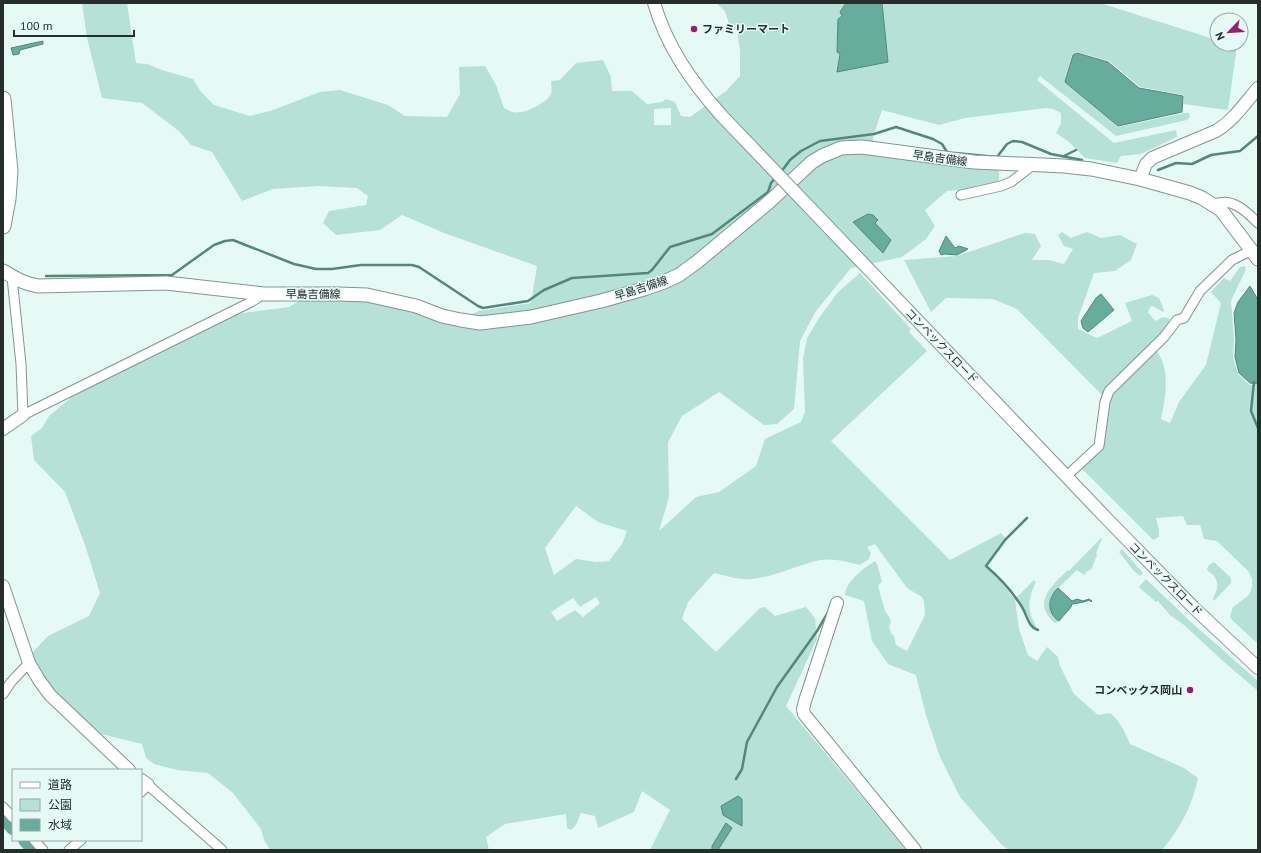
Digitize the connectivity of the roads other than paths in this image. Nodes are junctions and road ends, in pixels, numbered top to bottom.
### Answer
1 (654, 3) edge
2 (662, 3) edge
3 (1258, 88) edge
4 (3, 99) edge
5 (724, 112) junction
6 (1033, 165) junction
7 (1140, 179) junction
8 (961, 195) dead end
9 (1213, 205) junction
10 (1258, 222) edge
11 (3, 226) edge
12 (837, 230) junction
13 (1255, 254) edge
14 (8, 279) edge
15 (264, 294) junction
16 (23, 415) junction
17 (3, 428) edge
18 (1072, 471) junction
19 (3, 586) edge
20 (837, 603) dead end
21 (1258, 658) edge
22 (29, 663) junction
23 (1258, 668) edge
24 (3, 694) edge
25 (128, 769) edge
26 (143, 786) edge
27 (3, 807) edge
28 (12, 817) edge
29 (35, 841) edge
30 (80, 844) edge
31 (43, 850) edge
32 (69, 850) edge
33 (222, 850) edge
34 (915, 850) edge

1 - 5 street, コンベックスロード
2 - 5 street, コンベックスロード
3 - 7 street
4 - 11 main road
5 - 12 street, コンベックスロード, bridge
6 - 7 main road, 早島吉備線
6 - 8 street
6 - 15 main road, 早島吉備線
7 - 9 main road, 早島吉備線
9 - 10 street
9 - 13 main road, 早島吉備線
12 - 18 street, コンベックスロード
12 - 23 street, コンベックスロード
13 - 18 street
14 - 15 main road, 早島吉備線
14 - 16 street
15 - 16 street
16 - 17 street
18 - 21 street, コンベックスロード
19 - 22 street
20 - 34 street
22 - 24 street
22 - 25 street
26 - 33 street
27 - 28 street
29 - 31 street
30 - 32 street

